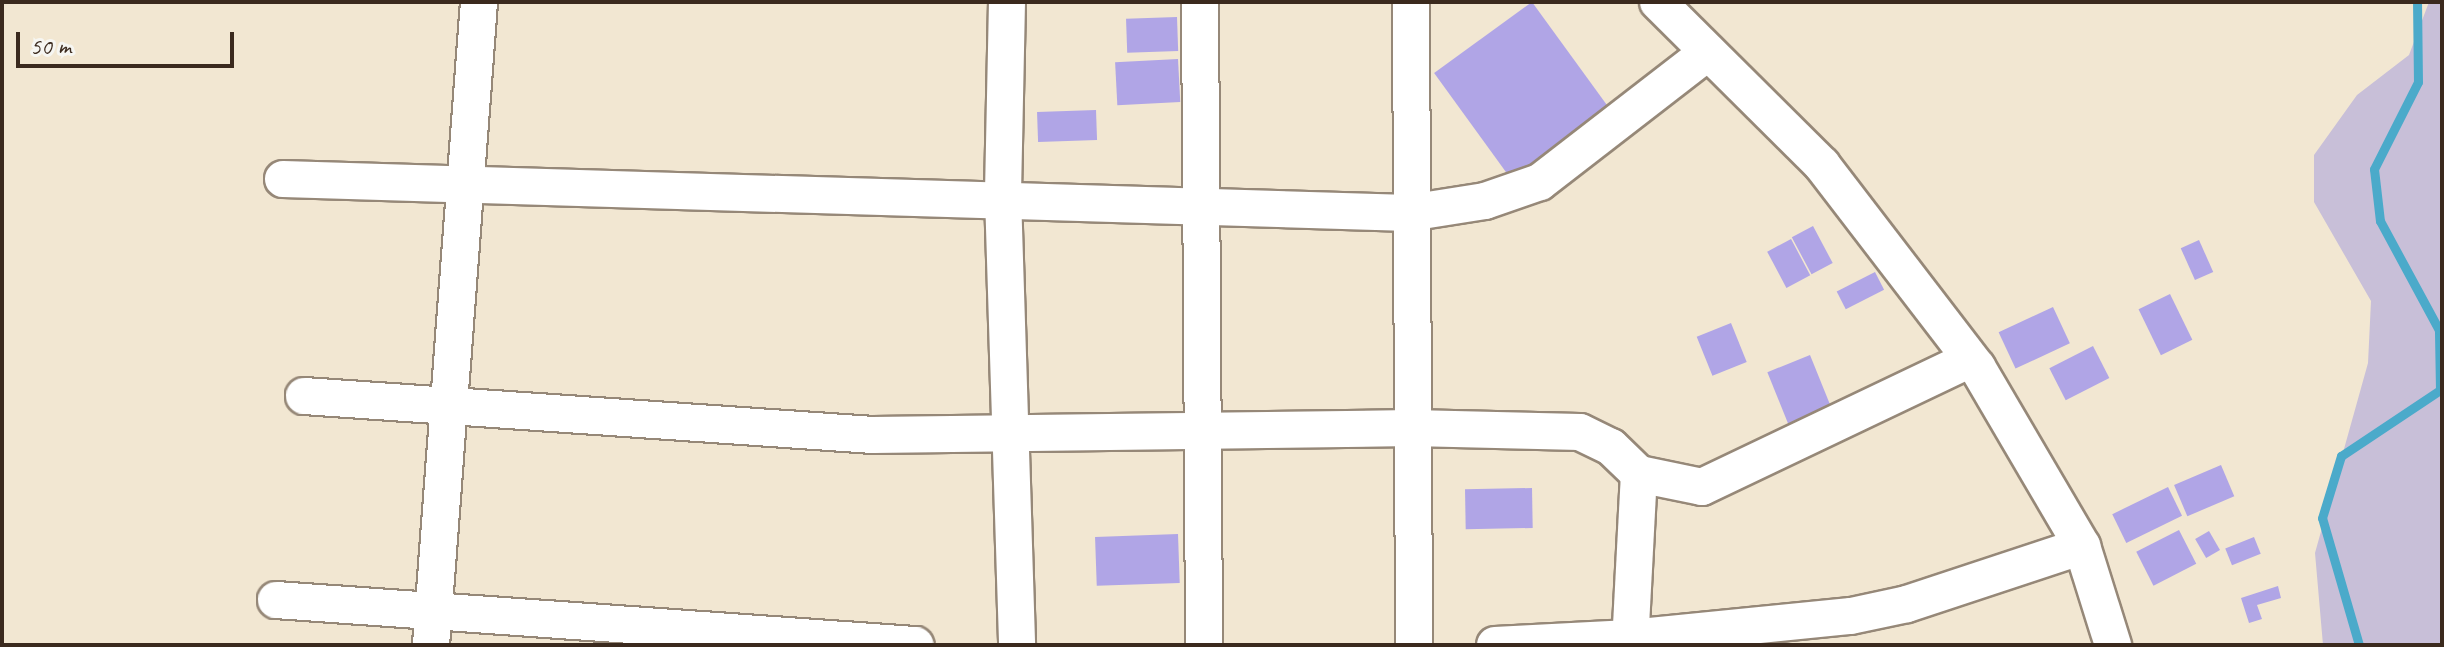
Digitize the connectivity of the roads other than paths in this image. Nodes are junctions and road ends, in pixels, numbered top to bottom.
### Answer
1 (479, 2) edge
2 (1007, 2) edge
3 (1200, 2) edge
4 (1411, 2) edge
5 (1658, 2) edge
6 (1708, 52) junction
7 (283, 179) dead end
8 (465, 186) junction
9 (1003, 204) junction
10 (1200, 210) junction
11 (1409, 213) junction
12 (1970, 359) junction
13 (304, 396) dead end
14 (448, 406) junction
15 (1412, 428) junction
16 (1202, 429) junction
17 (1011, 434) junction
18 (1639, 474) junction
19 (2082, 546) junction
20 (276, 600) dead end
21 (432, 628) edge
22 (1630, 642) edge
23 (915, 645) edge
24 (1017, 645) edge
25 (1204, 645) edge
26 (1414, 645) edge
27 (1495, 645) edge
28 (2113, 645) edge

1 - 8 street
2 - 9 street
3 - 10 street
4 - 11 street
5 - 6 street
6 - 11 street
6 - 12 street
7 - 8 street
8 - 9 street
8 - 14 street
9 - 10 street
9 - 17 street
10 - 11 street
10 - 16 street
11 - 15 street
12 - 18 street
12 - 19 street
13 - 14 street
14 - 17 street
14 - 21 street
15 - 16 street
15 - 18 street
15 - 26 street
16 - 17 street
16 - 25 street
17 - 24 street
18 - 22 street
19 - 22 street
19 - 28 street
20 - 21 street
21 - 23 street
22 - 27 street

